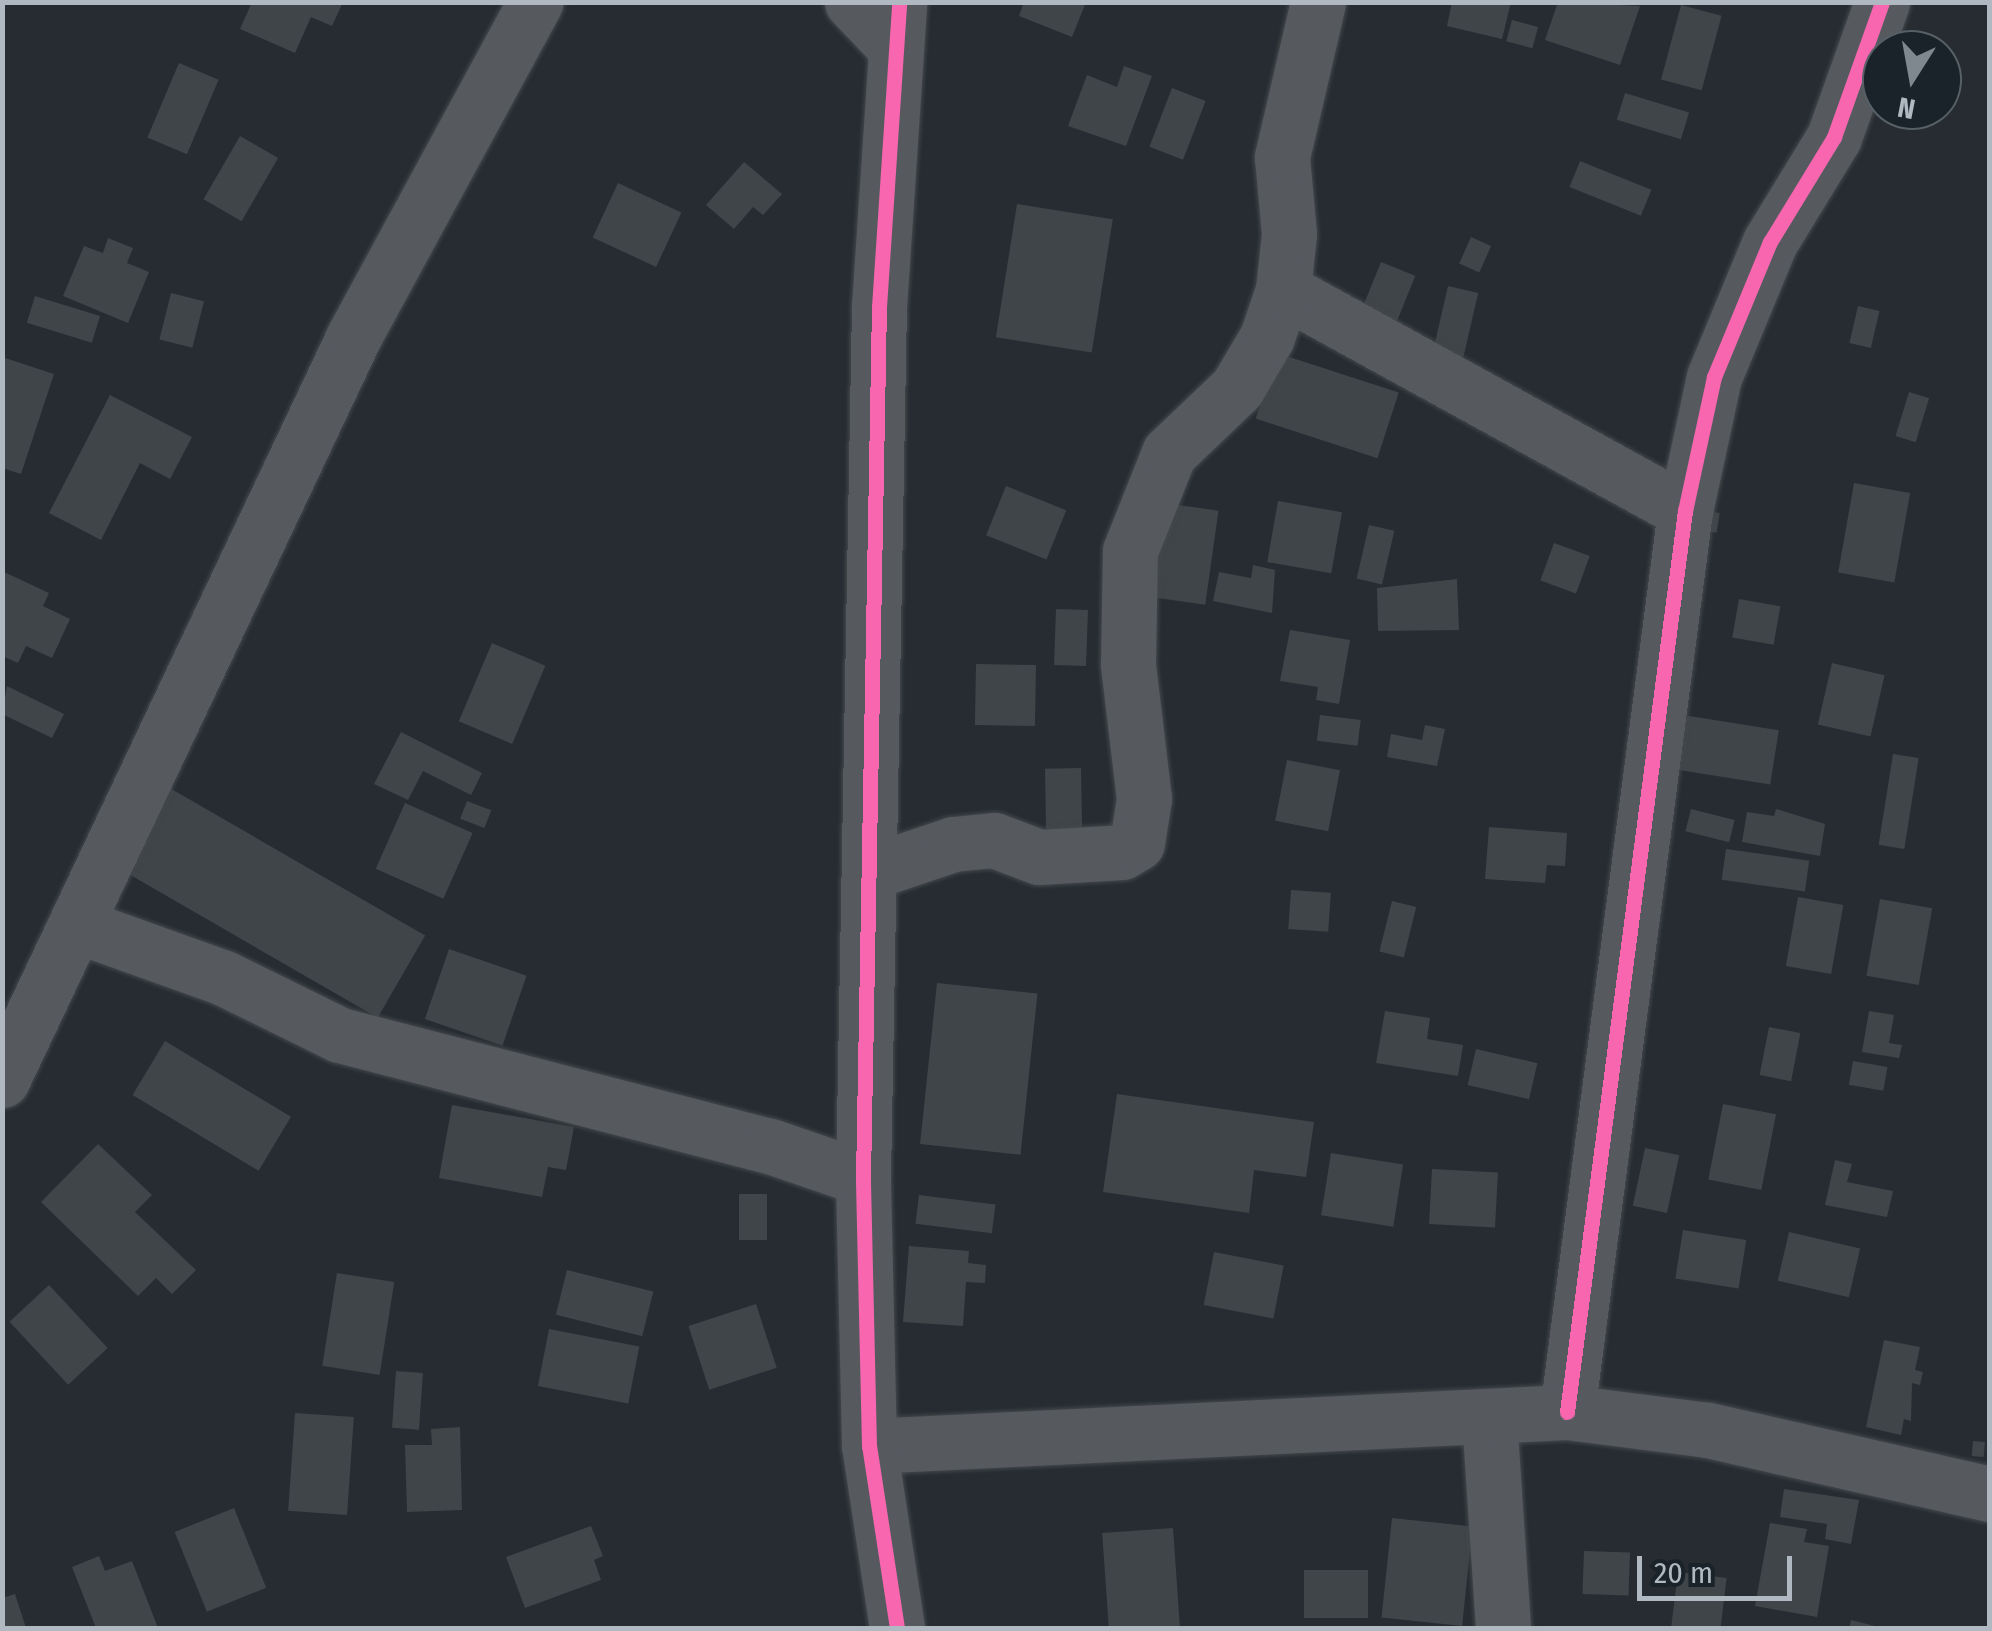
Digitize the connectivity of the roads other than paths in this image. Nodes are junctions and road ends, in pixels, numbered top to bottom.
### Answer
1 (535, 2) edge
2 (852, 2) edge
3 (1318, 2) edge
4 (1882, 2) edge
5 (897, 25) edge
6 (1283, 290) junction
7 (1685, 511) junction
8 (872, 872) junction
9 (76, 925) junction
10 (2, 1080) edge
11 (863, 1178) junction
12 (1567, 1412) junction
13 (1489, 1417) junction
14 (869, 1446) junction
15 (1990, 1494) edge
16 (897, 1628) edge
17 (1502, 1628) edge

1 - 9 street
2 - 5 street
3 - 6 street
4 - 7 street
5 - 8 street
6 - 7 street
6 - 8 street
7 - 12 street
8 - 11 street
9 - 10 street
9 - 11 street
11 - 14 street
12 - 13 street
12 - 15 street
13 - 14 street
13 - 17 street
14 - 16 street

